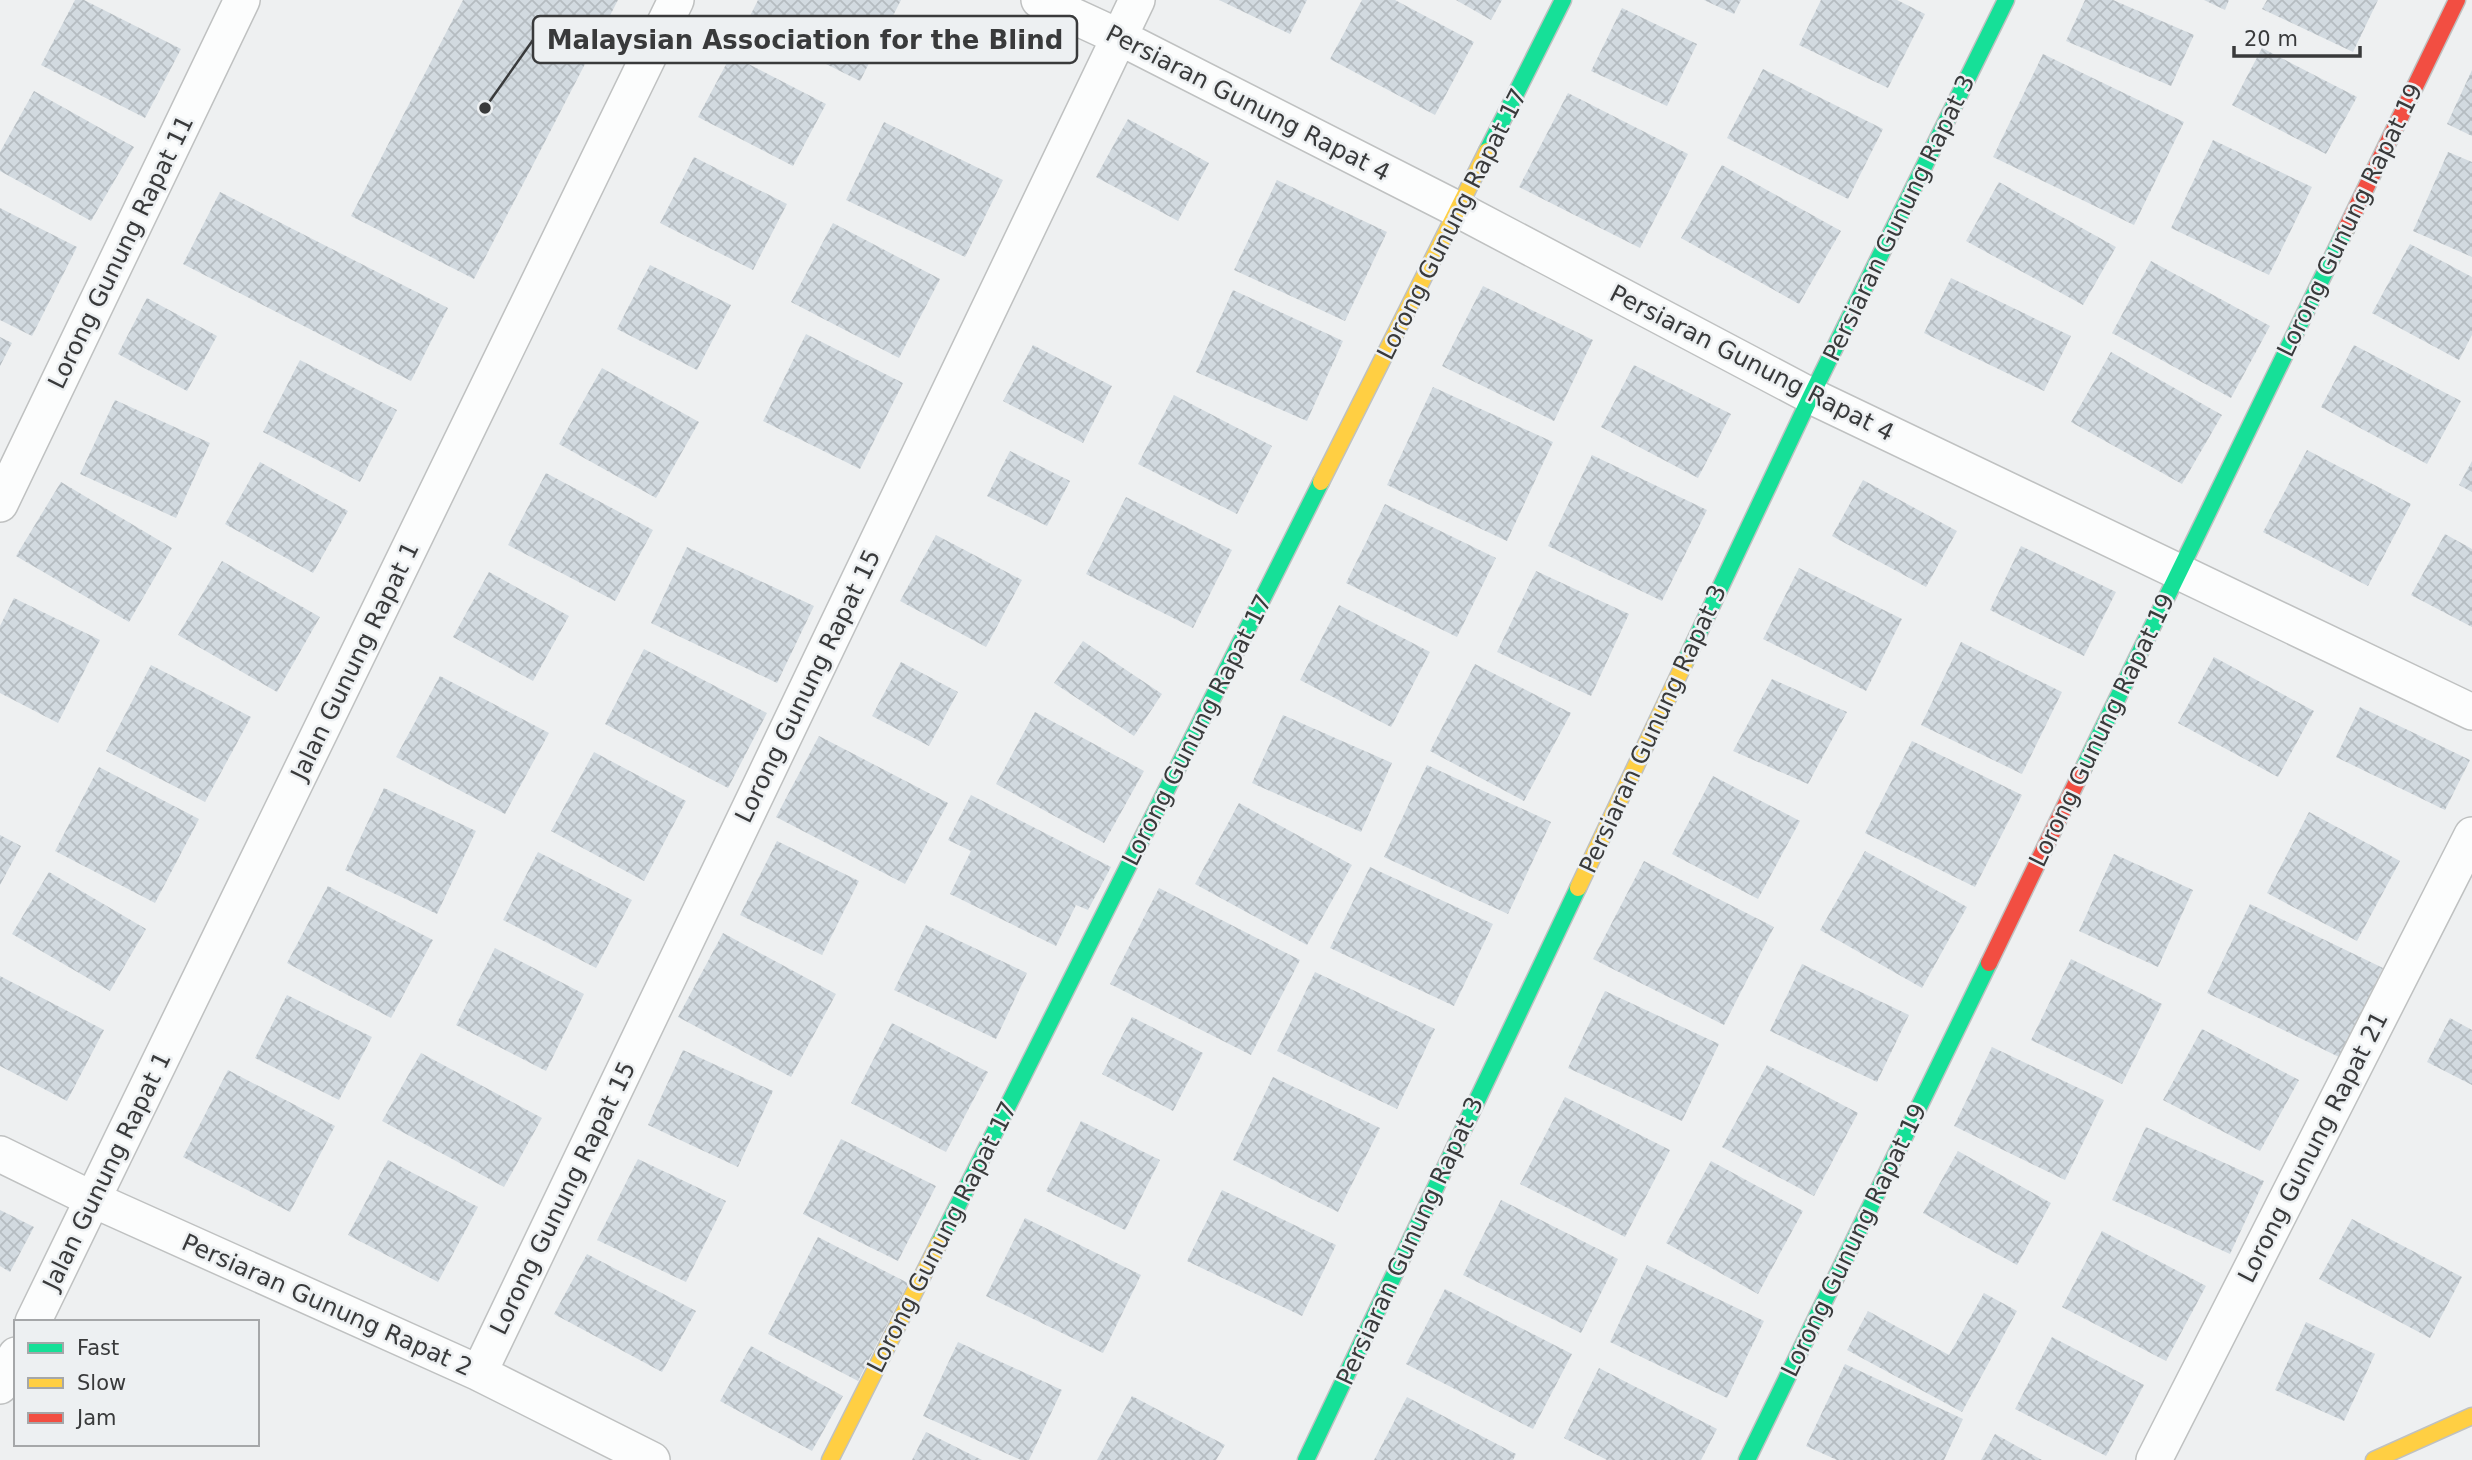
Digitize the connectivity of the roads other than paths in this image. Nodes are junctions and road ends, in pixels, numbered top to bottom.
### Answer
1 (242, 0) edge
2 (676, 0) edge
3 (1039, 0) edge
4 (1137, 0) edge
5 (1563, 0) edge
6 (2006, 0) edge
7 (2457, 0) edge
8 (1119, 37) junction
9 (1459, 210) junction
10 (1811, 396) junction
11 (0, 504) edge
12 (2179, 570) junction
13 (2472, 712) edge
14 (2472, 835) edge
15 (0, 1154) edge
16 (94, 1200) junction
17 (34, 1320) edge
18 (14, 1359) edge
19 (479, 1373) junction
20 (0, 1387) edge
21 (2472, 1416) edge
22 (652, 1460) edge
23 (830, 1460) edge
24 (1306, 1460) edge
25 (1747, 1460) edge
26 (2154, 1460) edge
27 (2374, 1460) edge

1 - 11 street, Lorong Gunung Rapat 11
2 - 16 street, Jalan Gunung Rapat 1
3 - 8 street, Persiaran Gunung Rapat 4
4 - 8 street, Lorong Gunung Rapat 15
5 - 9 street, Lorong Gunung Rapat 17
6 - 10 street, Persiaran Gunung Rapat 3
7 - 12 street, Lorong Gunung Rapat 19
8 - 9 street, Persiaran Gunung Rapat 4
8 - 19 street, Lorong Gunung Rapat 15
9 - 10 street, Persiaran Gunung Rapat 4
9 - 23 street, Lorong Gunung Rapat 17
10 - 12 street, Persiaran Gunung Rapat 4
10 - 24 street, Persiaran Gunung Rapat 3
12 - 13 street, Persiaran Gunung Rapat 4
12 - 25 street, Lorong Gunung Rapat 19
14 - 26 street, Lorong Gunung Rapat 21
15 - 16 street, Persiaran Gunung Rapat 2
16 - 17 street, Jalan Gunung Rapat 1
16 - 19 street, Persiaran Gunung Rapat 2
18 - 20 street
19 - 22 street, Persiaran Gunung Rapat 2
21 - 27 street

